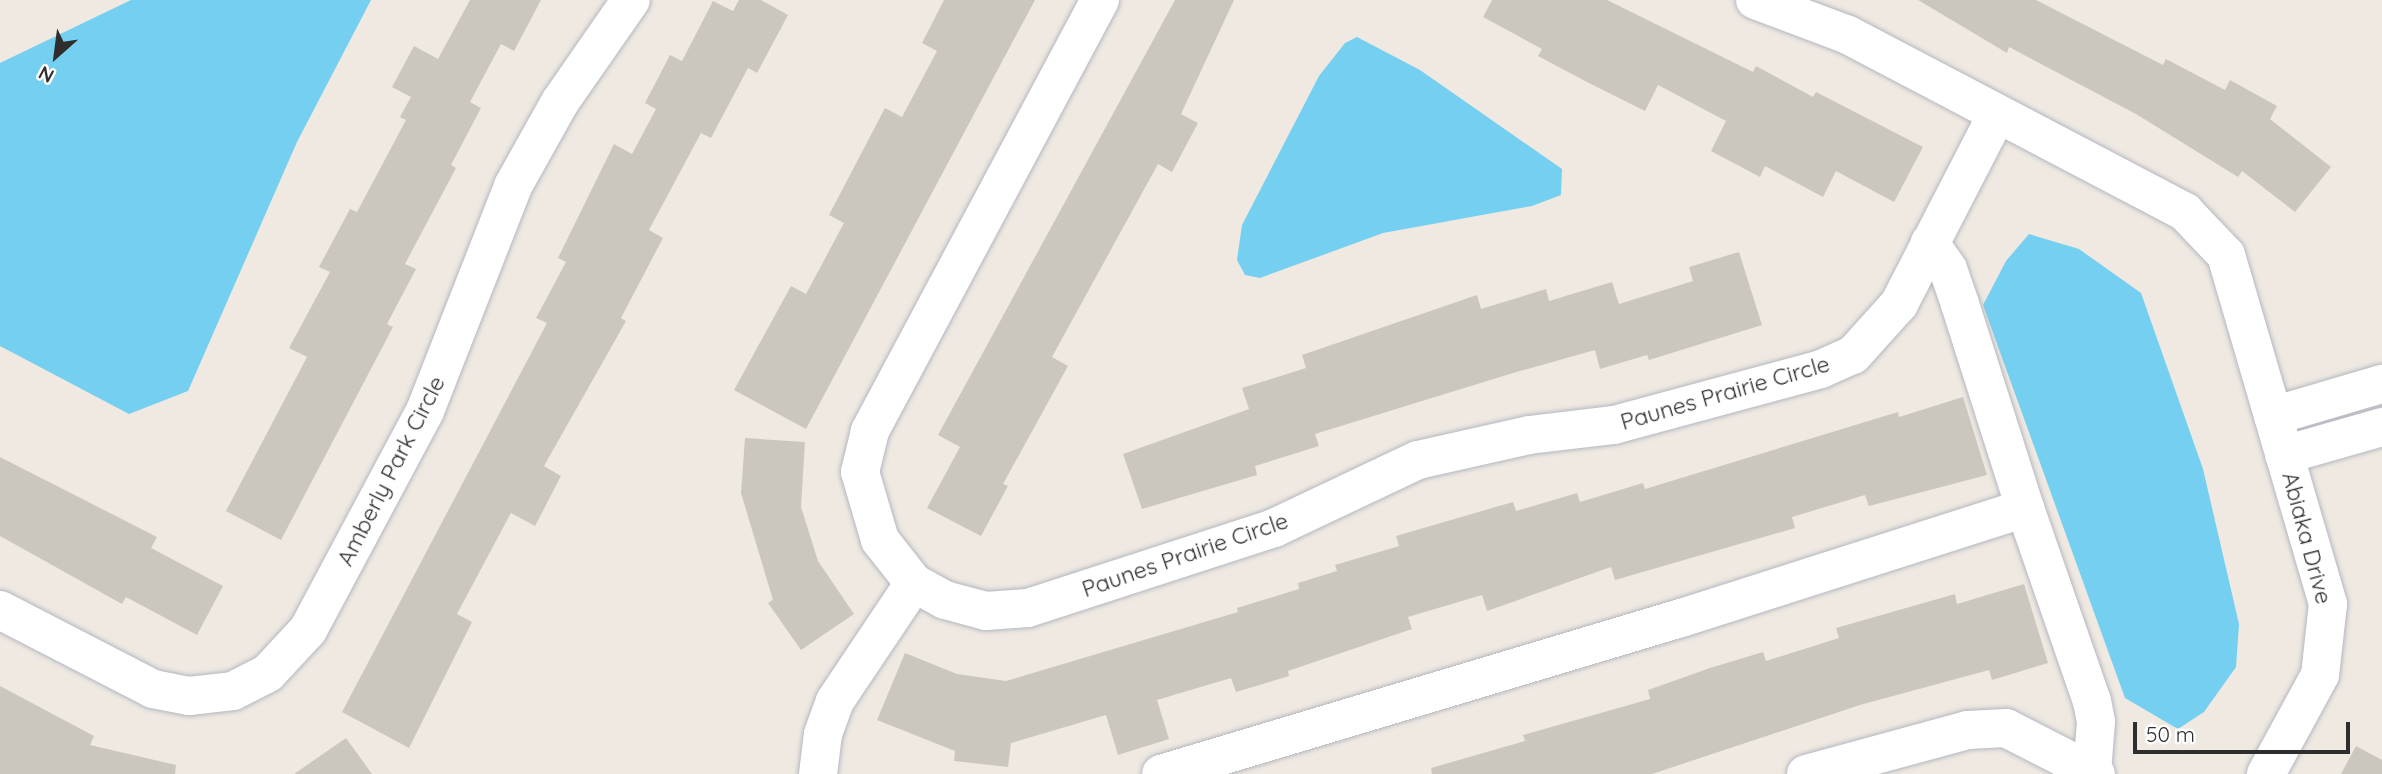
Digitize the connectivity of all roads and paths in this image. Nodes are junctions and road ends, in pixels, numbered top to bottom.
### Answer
1 (631, 0) edge
2 (1100, 0) edge
3 (1755, 0) edge
4 (1997, 114) junction
5 (1930, 243) junction
6 (2382, 384) edge
7 (2273, 416) junction
8 (2382, 427) edge
9 (2284, 456) junction
10 (2025, 508) junction
11 (914, 583) junction
12 (0, 610) edge
13 (824, 772) edge
14 (2094, 773) edge
15 (1161, 774) edge
16 (1806, 774) edge
17 (2266, 774) edge

1 - 12 street, Amberly Park Circle
2 - 11 street, Paunes Prairie Circle
3 - 4 street
4 - 5 street, Paunes Prairie Circle
4 - 7 street
5 - 10 street
5 - 11 street, Paunes Prairie Circle
6 - 7 street
7 - 9 street, Abiaka Drive
8 - 9 street
9 - 17 street, Abiaka Drive
10 - 14 street
10 - 15 street
11 - 13 street
14 - 16 street

